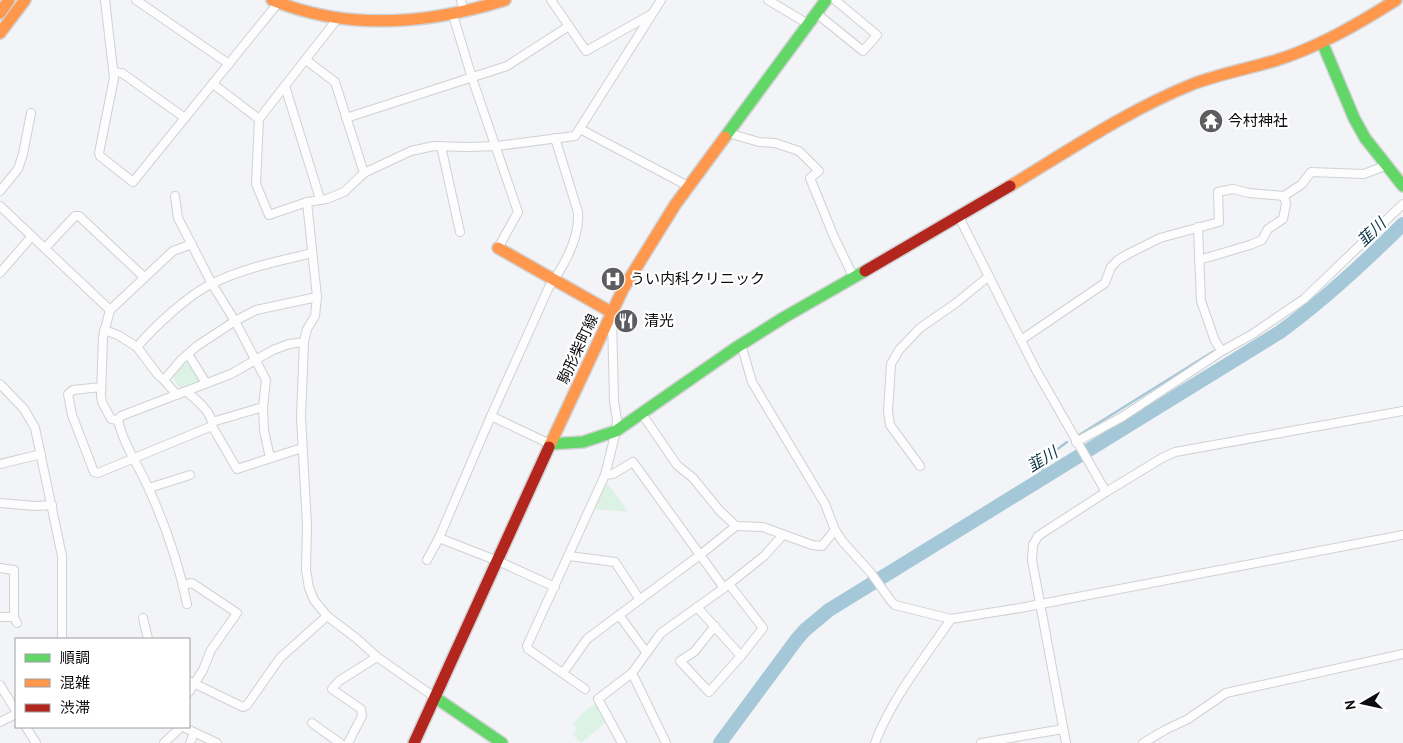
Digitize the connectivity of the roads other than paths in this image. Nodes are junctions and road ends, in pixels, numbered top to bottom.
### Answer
1 (9, 0) edge
2 (25, 0) edge
3 (105, 0) edge
4 (136, 0) edge
5 (461, 0) edge
6 (505, 0) edge
7 (551, 0) edge
8 (661, 0) edge
9 (768, 0) edge
10 (826, 0) edge
11 (835, 0) edge
12 (1396, 0) edge
13 (277, 1) edge
14 (0, 12) edge
15 (816, 13) junction
16 (458, 14) junction
17 (653, 14) junction
18 (338, 18) junction
19 (808, 24) junction
20 (569, 26) junction
21 (0, 33) edge
22 (1322, 42) junction
23 (306, 60) junction
24 (229, 64) junction
25 (114, 72) junction
26 (472, 78) junction
27 (213, 84) junction
28 (285, 86) junction
29 (31, 113) dead end
30 (185, 118) junction
31 (346, 118) junction
32 (259, 119) junction
33 (580, 130) junction
34 (728, 133) junction
35 (555, 138) junction
36 (441, 146) junction
37 (497, 146) junction
38 (1387, 165) junction
39 (364, 173) junction
40 (688, 186) junction
41 (1403, 186) edge
42 (0, 191) edge
43 (175, 196) dead end
44 (1284, 196) junction
45 (320, 199) junction
46 (307, 202) junction
47 (1403, 204) edge
48 (0, 206) edge
49 (959, 217) junction
50 (1198, 227) junction
51 (460, 232) dead end
52 (32, 236) junction
53 (192, 244) junction
54 (45, 248) junction
55 (498, 248) joint
56 (312, 253) junction
57 (1199, 260) junction
58 (0, 274) edge
59 (989, 276) junction
60 (144, 277) junction
61 (854, 278) junction
62 (554, 280) junction
63 (212, 284) junction
64 (317, 297) junction
65 (110, 310) junction
66 (611, 312) junction
67 (236, 321) junction
68 (104, 330) junction
69 (1021, 340) junction
70 (304, 342) junction
71 (742, 344) junction
72 (137, 347) junction
73 (1222, 351) junction
74 (188, 354) junction
75 (256, 359) junction
76 (164, 380) junction
77 (206, 383) junction
78 (0, 384) edge
79 (101, 387) junction
80 (186, 391) junction
81 (177, 395) junction
82 (263, 407) junction
83 (1403, 411) edge
84 (642, 414) junction
85 (490, 416) junction
86 (118, 420) junction
87 (212, 424) junction
88 (616, 431) junction
89 (550, 444) junction
90 (1078, 445) junction
91 (302, 448) junction
92 (41, 454) junction
93 (134, 457) junction
94 (270, 458) junction
95 (0, 464) edge
96 (920, 466) dead end
97 (605, 474) junction
98 (190, 475) dead end
99 (149, 488) junction
100 (1106, 492) junction
101 (0, 503) edge
102 (52, 505) junction
103 (736, 526) junction
104 (835, 530) junction
105 (783, 535) junction
106 (1403, 535) edge
107 (439, 538) junction
108 (700, 555) junction
109 (569, 556) junction
110 (427, 560) dead end
111 (498, 561) junction
112 (0, 568) edge
113 (183, 585) junction
114 (727, 586) junction
115 (555, 587) junction
116 (640, 600) junction
117 (187, 604) dead end
118 (1040, 604) junction
119 (697, 607) junction
120 (0, 616) edge
121 (327, 616) junction
122 (619, 616) junction
123 (143, 618) dead end
124 (951, 620) junction
125 (715, 626) junction
126 (62, 638) edge
127 (148, 638) edge
128 (646, 652) junction
129 (1403, 654) edge
130 (741, 656) junction
131 (377, 657) junction
132 (563, 673) junction
133 (632, 673) junction
134 (191, 683) edge
135 (0, 685) edge
136 (585, 689) dead end
137 (436, 698) junction
138 (15, 710) edge
139 (15, 713) edge
140 (0, 722) edge
141 (312, 723) dead end
142 (27, 728) edge
143 (181, 728) edge
144 (184, 728) edge
145 (1063, 729) junction
146 (194, 733) junction
147 (36, 743) edge
148 (164, 743) edge
149 (190, 743) edge
150 (218, 743) edge
151 (340, 743) edge
152 (348, 743) edge
153 (414, 743) edge
154 (502, 743) edge
155 (622, 743) edge
156 (666, 743) edge
157 (875, 743) edge
158 (981, 743) edge
159 (1066, 743) edge
160 (1143, 743) edge

1 - 14 street
2 - 21 street
3 - 25 street
4 - 24 street
5 - 16 street
6 - 16 street
7 - 20 street
8 - 17 street
9 - 19 street
10 - 15 street, 駒形柴町線
11 - 15 street
12 - 22 street
13 - 18 street
13 - 24 street
15 - 19 street, 駒形柴町線
16 - 18 street
16 - 26 street
17 - 20 street
17 - 33 street
18 - 23 street
19 - 34 street, 駒形柴町線
20 - 26 street
22 - 38 street
22 - 49 street
23 - 28 street
23 - 31 street
24 - 27 street
25 - 30 street
25 - 30 street
26 - 31 street
26 - 37 street
27 - 30 street
27 - 32 street
28 - 32 street
28 - 45 street
29 - 42 street
31 - 39 street
32 - 46 street
33 - 35 street
33 - 40 street
34 - 40 street, 駒形柴町線
34 - 61 street
35 - 37 street
35 - 62 street
36 - 37 street
36 - 39 street
36 - 51 street
37 - 55 street
38 - 41 street
38 - 44 street
39 - 45 street
40 - 66 street, 駒形柴町線
43 - 53 street
44 - 50 street
44 - 57 street
45 - 46 street
46 - 56 street
47 - 73 street
48 - 52 street
49 - 59 street
49 - 61 street
50 - 57 street
50 - 69 street
52 - 54 street
52 - 58 street
53 - 60 street
53 - 63 street
54 - 60 street
54 - 65 street
55 - 62 street
56 - 63 street
56 - 64 street
57 - 73 street
59 - 69 street
59 - 96 street
60 - 65 street
61 - 71 street
62 - 66 street
62 - 85 street
63 - 67 street
63 - 72 street
64 - 67 street
64 - 70 street
65 - 68 street
66 - 88 street
66 - 89 street, 駒形柴町線
67 - 74 street
67 - 75 street
68 - 72 street
68 - 79 street
69 - 90 street
70 - 75 street
70 - 91 street
71 - 84 street
71 - 104 street
72 - 76 street
73 - 90 street
74 - 76 street
74 - 77 street
75 - 77 street
75 - 82 street
76 - 81 street
77 - 80 street
78 - 92 street
79 - 86 street
79 - 93 street
80 - 81 street
80 - 87 street
81 - 86 street
82 - 87 street
82 - 94 street
83 - 100 street
84 - 88 street
84 - 103 street
85 - 89 street
85 - 107 street
86 - 93 street
87 - 93 street
87 - 94 street
88 - 89 street
88 - 97 street
89 - 111 street, 駒形柴町線
90 - 100 street
91 - 94 street
91 - 121 street
92 - 95 street
92 - 102 street
93 - 99 street
97 - 108 street
97 - 109 street
98 - 99 street
99 - 113 street
100 - 118 street
101 - 102 street
102 - 126 street
103 - 105 street
103 - 108 street
104 - 105 street
104 - 124 street
105 - 114 street
106 - 118 street
107 - 110 street
107 - 111 street
108 - 114 street
108 - 116 street
109 - 115 street
109 - 116 street
111 - 115 street
111 - 137 street, 駒形柴町線
112 - 120 street
113 - 117 street
113 - 134 street
114 - 119 street
114 - 130 street
115 - 132 street
116 - 122 street
118 - 124 street
118 - 145 street
119 - 125 street
119 - 128 street
121 - 131 street
121 - 134 street
122 - 128 street
122 - 132 street
123 - 127 street
124 - 157 street
125 - 130 street
125 - 130 street
128 - 133 street
129 - 160 street
131 - 137 street
131 - 152 street
132 - 136 street
133 - 155 street
133 - 156 street
135 - 138 street
137 - 153 street, 駒形柴町線
137 - 154 street
139 - 140 street
141 - 151 street
142 - 147 street
143 - 148 street
144 - 146 street
145 - 158 street
145 - 159 street
146 - 149 street
146 - 150 street

